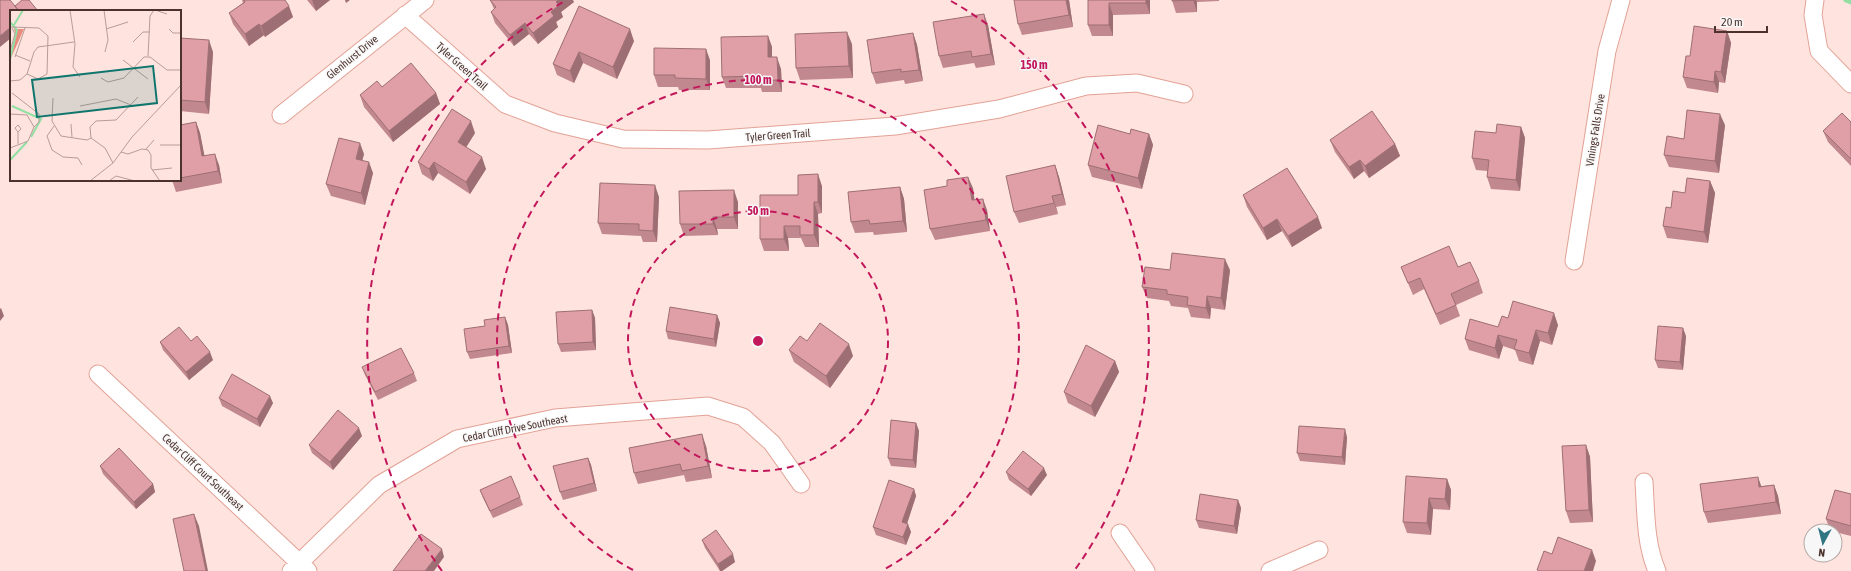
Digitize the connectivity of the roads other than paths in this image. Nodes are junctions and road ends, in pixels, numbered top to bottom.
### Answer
1 (425, 0) edge
2 (1621, 0) edge
3 (1815, 0) edge
4 (405, 15) junction
5 (1851, 84) edge
6 (1184, 94) dead end
7 (281, 116) dead end
8 (1574, 261) dead end
9 (98, 374) dead end
10 (1644, 482) dead end
11 (801, 484) dead end
12 (1120, 533) dead end
13 (1319, 550) dead end
14 (300, 568) edge
15 (1146, 571) edge
16 (1270, 571) edge
17 (1657, 571) edge

1 - 4 street, Glenhurst Drive
2 - 8 street, Vinings Falls Drive
3 - 5 street
4 - 6 street, Tyler Green Trail
4 - 7 street, Glenhurst Drive
9 - 14 street, Cedar Cliff Court Southeast
10 - 17 street
11 - 14 street, Cedar Cliff Drive Southeast
12 - 15 street
13 - 16 street

